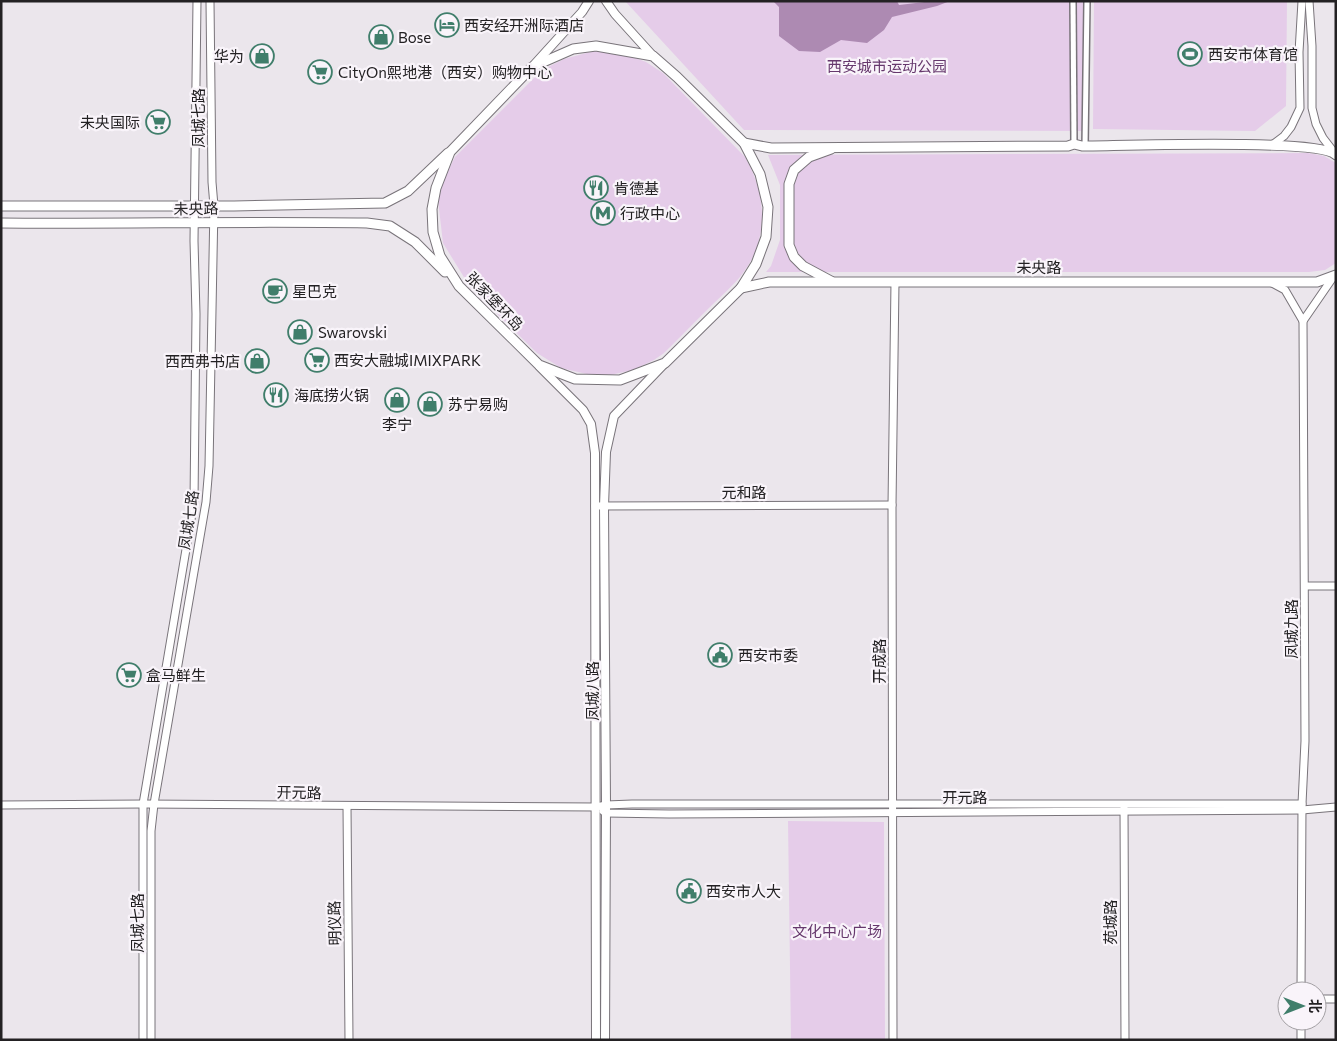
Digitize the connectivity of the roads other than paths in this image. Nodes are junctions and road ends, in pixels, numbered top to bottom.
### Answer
1 (197, 1) edge
2 (210, 1) edge
3 (589, 1) edge
4 (606, 1) edge
5 (1073, 1) edge
6 (1087, 1) edge
7 (1302, 1) edge
8 (1309, 1) edge
9 (653, 56) junction
10 (532, 67) junction
11 (744, 143) junction
12 (1074, 144) junction
13 (1272, 144) junction
14 (1085, 146) junction
15 (838, 147) junction
16 (450, 152) junction
17 (1334, 153) edge
18 (1, 206) edge
19 (194, 206) junction
20 (214, 206) junction
21 (214, 221) junction
22 (1, 222) edge
23 (194, 222) junction
24 (1335, 275) edge
25 (834, 282) junction
26 (895, 282) junction
27 (1269, 282) junction
28 (459, 286) junction
29 (741, 288) junction
30 (1304, 322) junction
31 (665, 363) junction
32 (539, 365) junction
33 (892, 505) junction
34 (595, 506) junction
35 (604, 506) junction
36 (1305, 586) junction
37 (1336, 586) edge
38 (893, 803) junction
39 (144, 804) junction
40 (154, 804) junction
41 (1, 805) edge
42 (347, 806) junction
43 (1124, 807) junction
44 (1302, 807) junction
45 (1336, 807) edge
46 (596, 808) junction
47 (606, 809) junction
48 (892, 812) junction
49 (1301, 981) edge
50 (143, 1040) edge
51 (150, 1040) edge
52 (349, 1040) edge
53 (596, 1040) edge
54 (605, 1040) edge
55 (893, 1040) edge
56 (1125, 1040) edge

1 - 19 street, 凤城七路
2 - 20 street, 凤城七路
3 - 10 main road
4 - 9 main road
5 - 12 street
6 - 14 street
7 - 13 street
8 - 17 street
9 - 10 main road, 张家堡环岛
9 - 11 main road, 张家堡环岛
10 - 16 main road, 张家堡环岛
11 - 15 main road
11 - 29 main road, 张家堡环岛
12 - 14 main road
12 - 15 main road
13 - 14 main road
13 - 17 main road
15 - 25 main road
16 - 20 main road, 未央路
16 - 28 main road, 张家堡环岛
18 - 19 main road, 未央路
19 - 20 main road, 未央路
19 - 23 street, 凤城七路
20 - 21 street, 凤城七路
21 - 23 main road, 未央路
21 - 28 main road, 未央路
21 - 40 street, 凤城七路
22 - 23 main road, 未央路
23 - 39 street, 凤城七路
24 - 27 main road, 未央路
24 - 30 street
25 - 26 main road, 未央路
25 - 29 main road, 未央路
26 - 27 main road, 未央路
26 - 33 street, 开成路
27 - 30 street
28 - 32 main road, 张家堡环岛
29 - 31 main road, 张家堡环岛
30 - 36 street, 凤城九路
31 - 32 main road, 张家堡环岛
31 - 35 main road, 凤城八路
32 - 34 main road, 凤城八路
33 - 35 street, 元和路
33 - 38 street, 开成路
34 - 35 street, 元和路
34 - 46 main road, 凤城八路
35 - 47 main road, 凤城八路
36 - 37 street
36 - 44 street, 凤城九路
38 - 43 street, 开元路
38 - 47 street, 开元路
38 - 48 street, 开成路
39 - 40 street, 开元路
39 - 41 street, 开元路
39 - 50 street, 凤城七路
40 - 42 street, 开元路
40 - 51 street, 凤城七路
42 - 46 street, 开元路
42 - 52 street, 明仪路
43 - 44 street, 开元路
43 - 48 street, 开元路
43 - 56 street, 苑城路
44 - 45 street, 开元路
44 - 49 street, 凤城九路
46 - 47 street, 开元路
46 - 53 main road, 凤城八路
47 - 48 street, 开元路
47 - 54 main road, 凤城八路
48 - 55 street, 开成路

